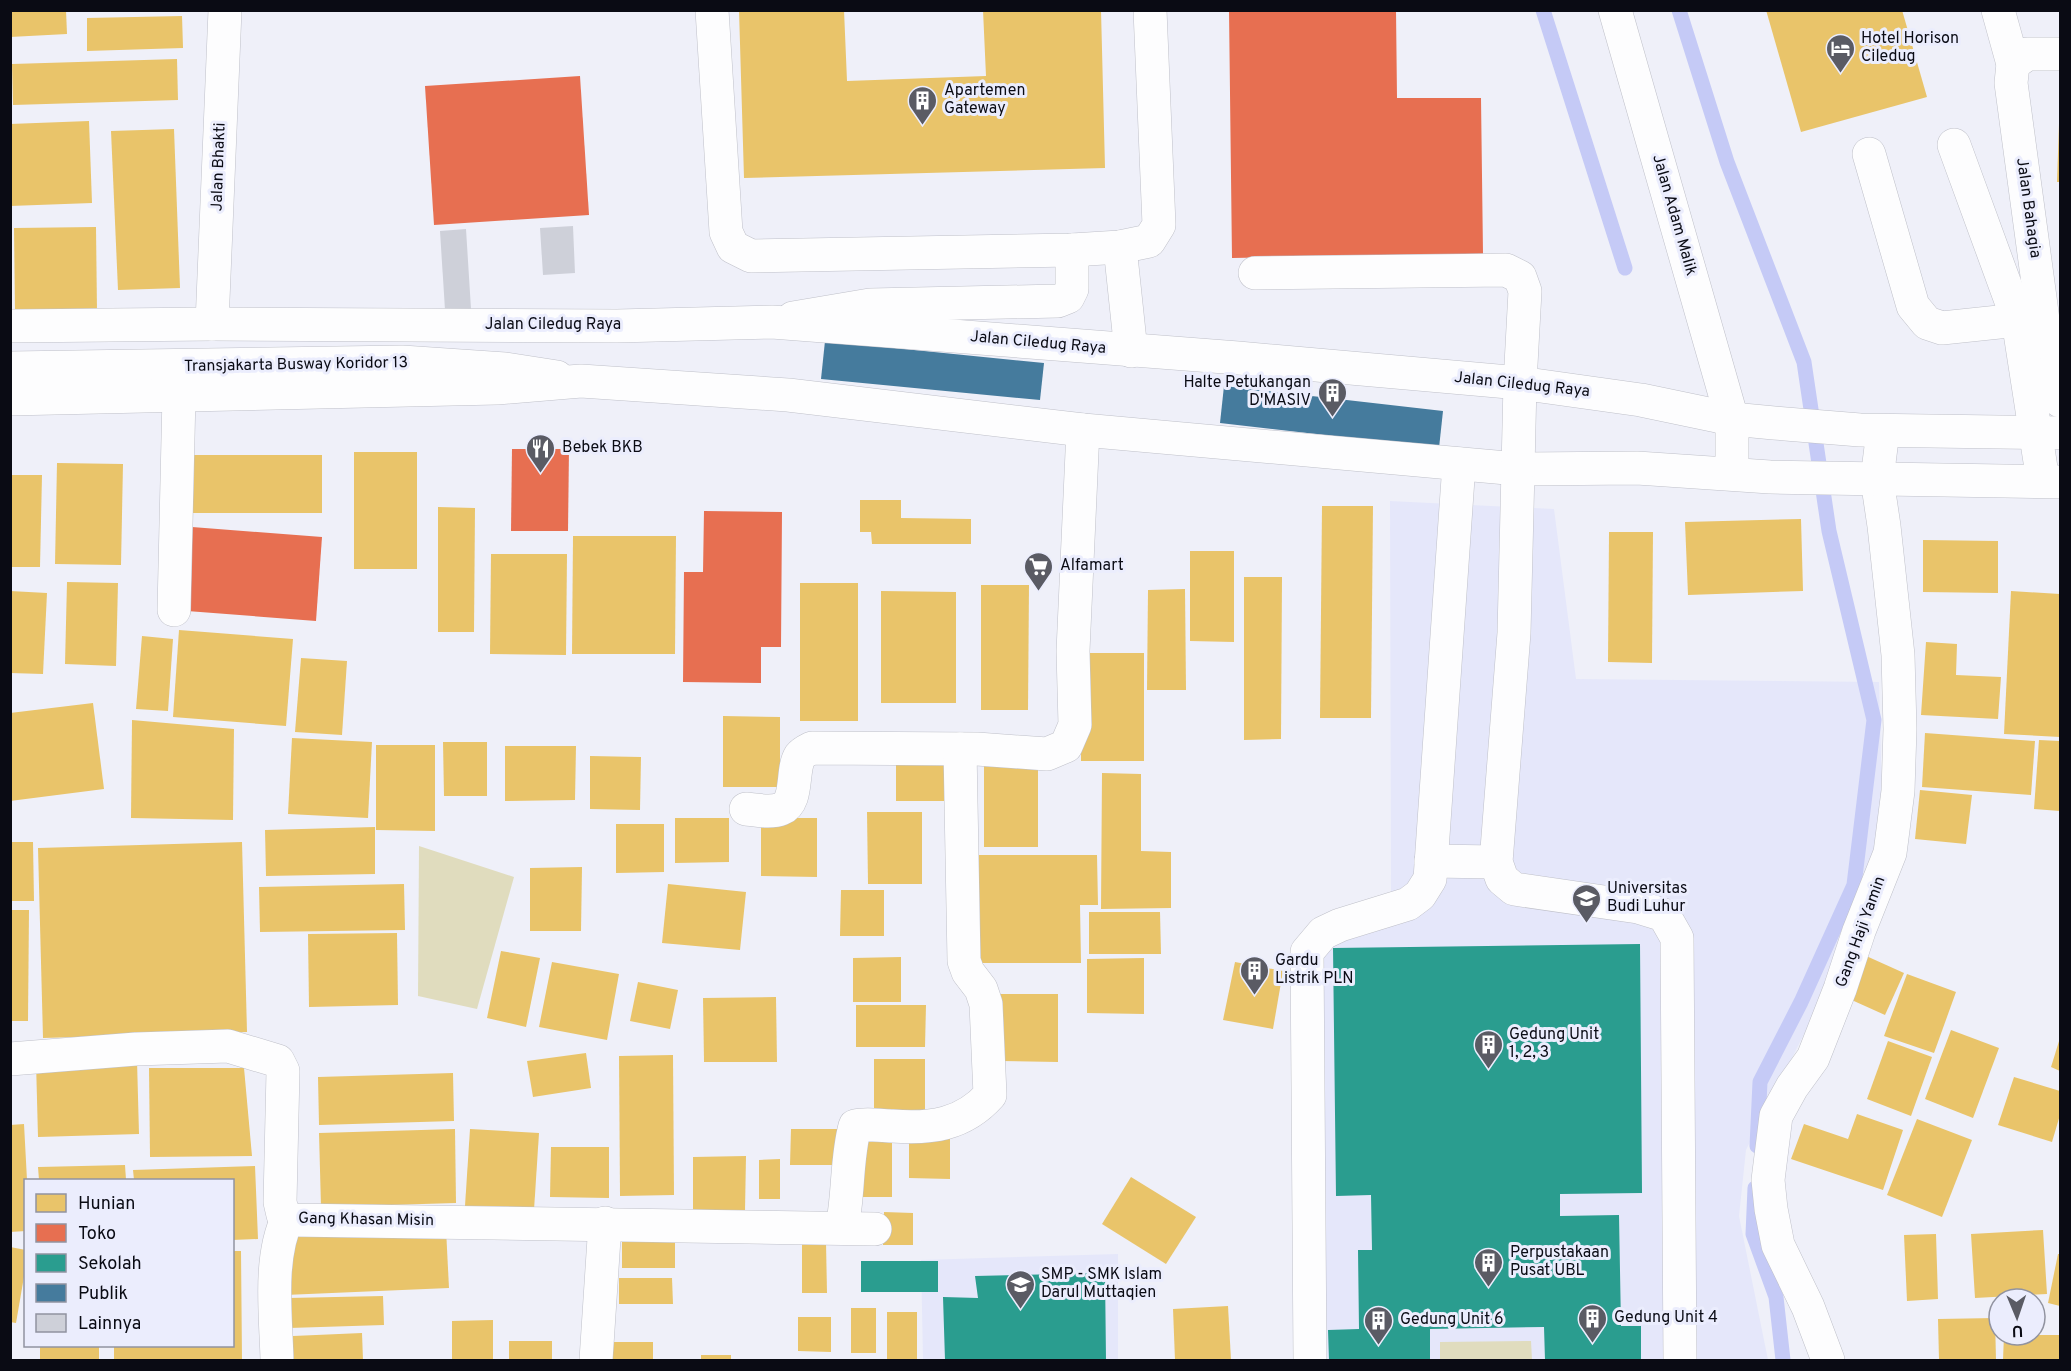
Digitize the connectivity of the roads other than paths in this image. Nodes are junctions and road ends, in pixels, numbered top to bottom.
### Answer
1 (225, 10) edge
2 (712, 10) edge
3 (1150, 10) edge
4 (1615, 10) edge
5 (1998, 10) edge
6 (2061, 54) edge
7 (2013, 64) junction
8 (1954, 145) dead end
9 (1869, 154) dead end
10 (1120, 247) junction
11 (1072, 250) junction
12 (1255, 273) dead end
13 (2018, 320) junction
14 (772, 322) junction
15 (212, 324) junction
16 (10, 326) edge
17 (1131, 351) junction
18 (10, 368) edge
19 (581, 381) junction
20 (1520, 383) junction
21 (179, 395) junction
22 (10, 399) edge
23 (2061, 401) edge
24 (1732, 419) junction
25 (1083, 430) junction
26 (1871, 430) junction
27 (2048, 433) edge
28 (1459, 464) junction
29 (1518, 469) junction
30 (1732, 473) junction
31 (1866, 479) junction
32 (2052, 481) edge
33 (174, 610) dead end
34 (960, 749) junction
35 (746, 810) dead end
36 (1431, 861) junction
37 (1496, 862) junction
38 (10, 1059) edge
39 (288, 1218) junction
40 (605, 1223) junction
41 (842, 1227) junction
42 (875, 1229) dead end
43 (277, 1360) edge
44 (596, 1360) edge
45 (1310, 1360) edge
46 (1680, 1360) edge
47 (1828, 1360) edge

1 - 15 street, Jalan Bhakti
2 - 11 street
3 - 10 street
4 - 24 street, Jalan Adam Malik
5 - 7 street, Jalan Bahagia
6 - 7 street
7 - 23 street, Jalan Bahagia
8 - 13 street
9 - 13 street
10 - 11 street
10 - 17 street
11 - 14 street
12 - 20 street
13 - 27 street
14 - 15 street, Jalan Ciledug Raya
14 - 17 street, Jalan Ciledug Raya
15 - 16 street, Jalan Ciledug Raya
17 - 20 street, Jalan Ciledug Raya
18 - 19 street, Transjakarta Busway Koridor 13
19 - 21 street
19 - 25 street
20 - 24 street, Jalan Ciledug Raya
20 - 29 street
21 - 22 street
21 - 33 street
24 - 26 street, Jalan Ciledug Raya
24 - 30 street, Jalan Adam Malik
25 - 28 street
25 - 34 street
26 - 27 street, Jalan Ciledug Raya
26 - 31 street, Gang Haji Yamin
27 - 32 street
28 - 29 street
28 - 36 street
29 - 30 street
29 - 37 street
30 - 31 street
31 - 32 street
31 - 47 street, Gang Haji Yamin
34 - 35 street
34 - 41 street
36 - 37 street
36 - 45 street
37 - 46 street
38 - 39 street, Gang Khasan Misin
39 - 40 street, Gang Khasan Misin
39 - 43 street
40 - 41 street, Gang Khasan Misin
40 - 44 street
41 - 42 street, Gang Khasan Misin

